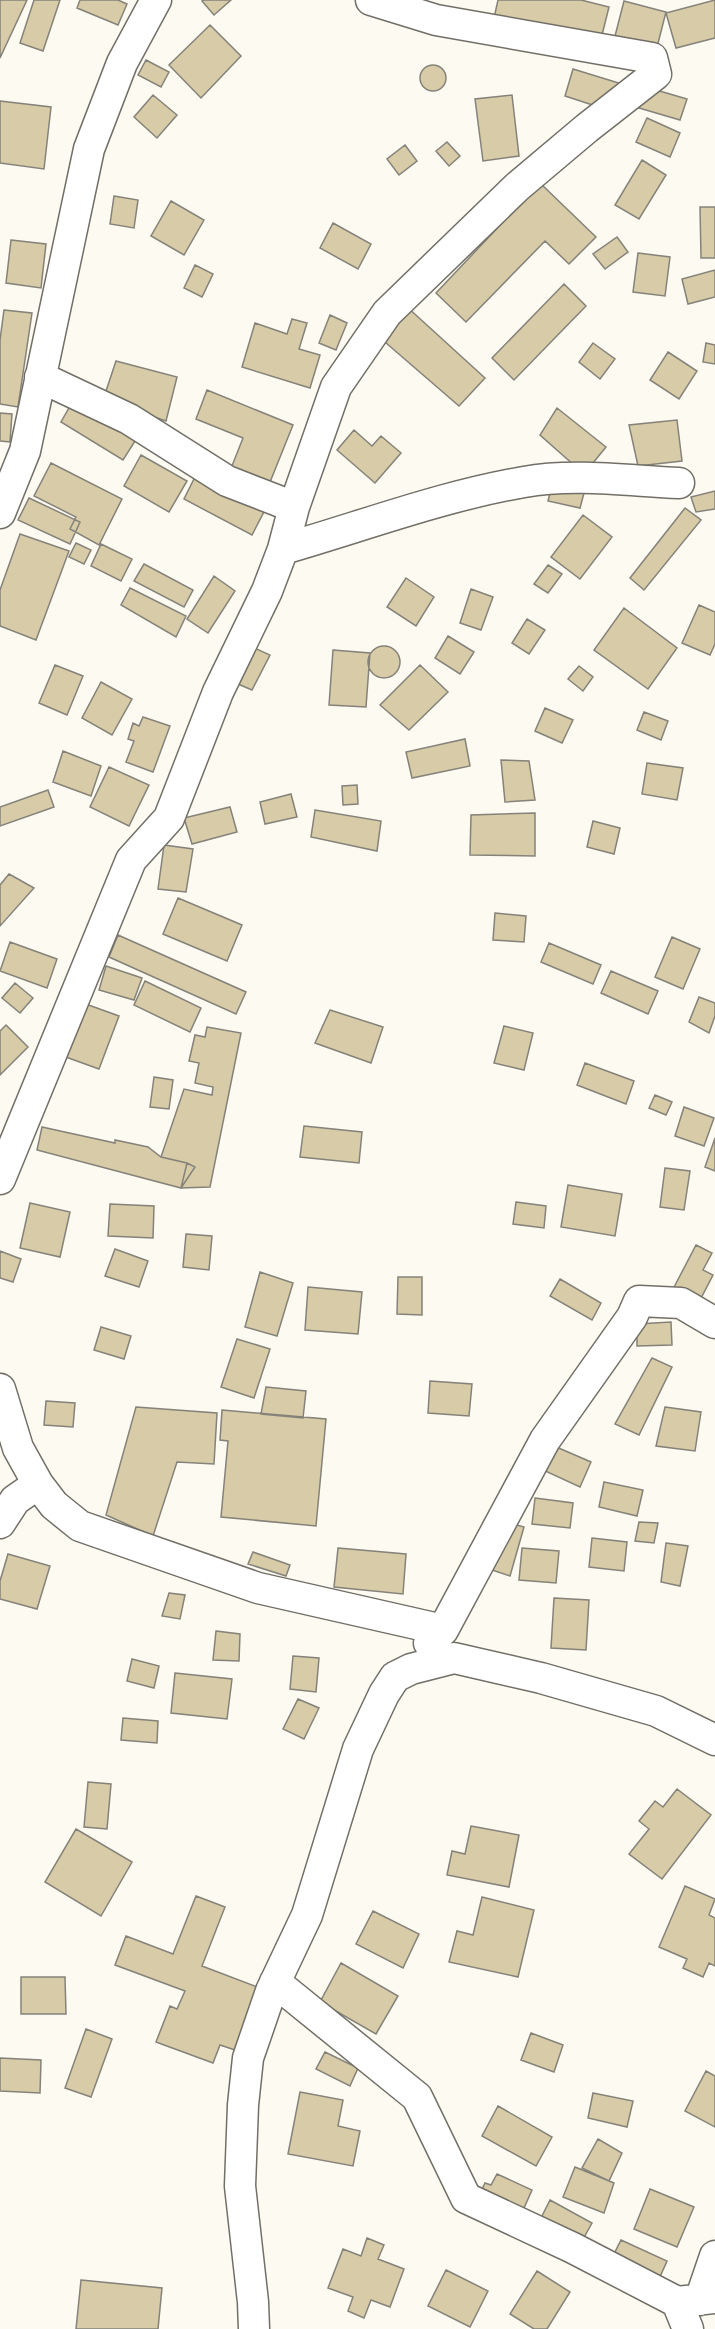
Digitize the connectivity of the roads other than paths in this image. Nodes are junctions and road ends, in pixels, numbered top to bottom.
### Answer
1 (156, 0) edge
2 (371, 0) edge
3 (40, 377) junction
4 (679, 483) dead end
5 (294, 507) junction
6 (0, 513) edge
7 (283, 549) junction
8 (0, 1179) edge
9 (715, 1323) edge
10 (0, 1389) edge
11 (38, 1484) junction
12 (0, 1523) edge
13 (443, 1629) junction
14 (395, 1677) junction
15 (715, 1740) edge
16 (275, 1982) junction
17 (715, 2256) edge
18 (695, 2307) edge
19 (254, 2329) edge

1 - 3 street
2 - 5 street
3 - 5 street
3 - 6 street
4 - 7 street
5 - 7 street
7 - 8 street
9 - 13 street
10 - 11 street
11 - 12 street
11 - 13 street
13 - 14 street
14 - 15 street
14 - 16 street
16 - 18 street
16 - 19 street
17 - 18 street

